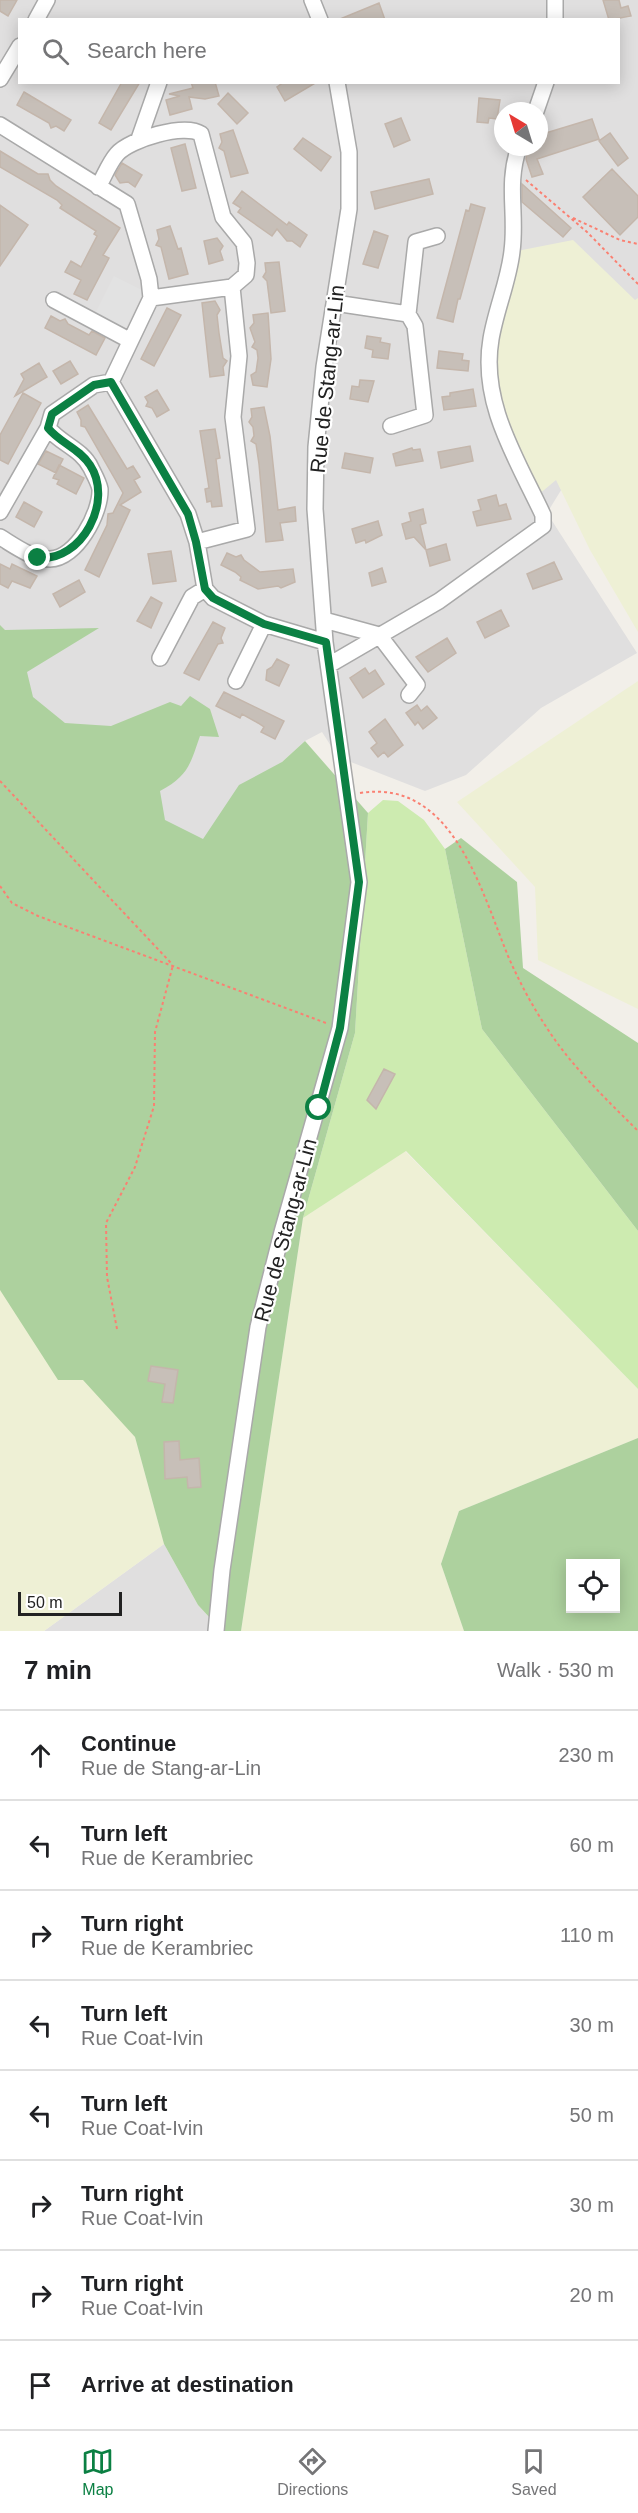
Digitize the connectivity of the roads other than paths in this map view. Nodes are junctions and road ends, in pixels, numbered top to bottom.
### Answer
1 (47, 0) edge
2 (312, 0) edge
3 (555, 0) edge
4 (37, 18) edge
5 (319, 18) edge
6 (555, 18) edge
7 (18, 49) edge
8 (0, 79) edge
9 (158, 84) edge
10 (337, 84) edge
11 (545, 84) edge
12 (539, 102) edge
13 (0, 125) edge
14 (139, 139) junction
15 (517, 156) edge
16 (98, 187) junction
17 (437, 236) dead end
18 (232, 287) junction
19 (151, 298) junction
20 (54, 300) dead end
21 (335, 303) junction
22 (408, 314) junction
23 (129, 340) junction
24 (111, 382) junction
25 (390, 426) dead end
26 (48, 428) junction
27 (0, 512) edge
28 (0, 537) edge
29 (196, 542) junction
30 (205, 589) junction
31 (324, 620) junction
32 (264, 624) junction
33 (379, 635) junction
34 (326, 642) junction
35 (160, 658) dead end
36 (328, 665) junction
37 (236, 681) dead end
38 (409, 695) dead end
39 (216, 1631) edge

1 - 4 street
2 - 5 street
3 - 6 street
7 - 8 street
9 - 14 street
10 - 21 street, Rue de Stang-ar-Lin
11 - 12 street
13 - 16 street
14 - 16 street
14 - 18 street
15 - 33 street
16 - 19 street
17 - 22 street
18 - 19 street
18 - 29 street
19 - 23 street
20 - 23 street
21 - 22 street
21 - 31 street, Rue de Stang-ar-Lin
22 - 25 street
23 - 24 street
24 - 26 street
24 - 29 street
26 - 27 street
26 - 28 street
29 - 30 street
30 - 32 street
30 - 35 street
31 - 33 street
31 - 34 street, Rue de Stang-ar-Lin
32 - 34 street
32 - 37 street
33 - 36 street
33 - 38 street
34 - 36 street, Rue de Stang-ar-Lin
36 - 39 street, Rue de Stang-ar-Lin

